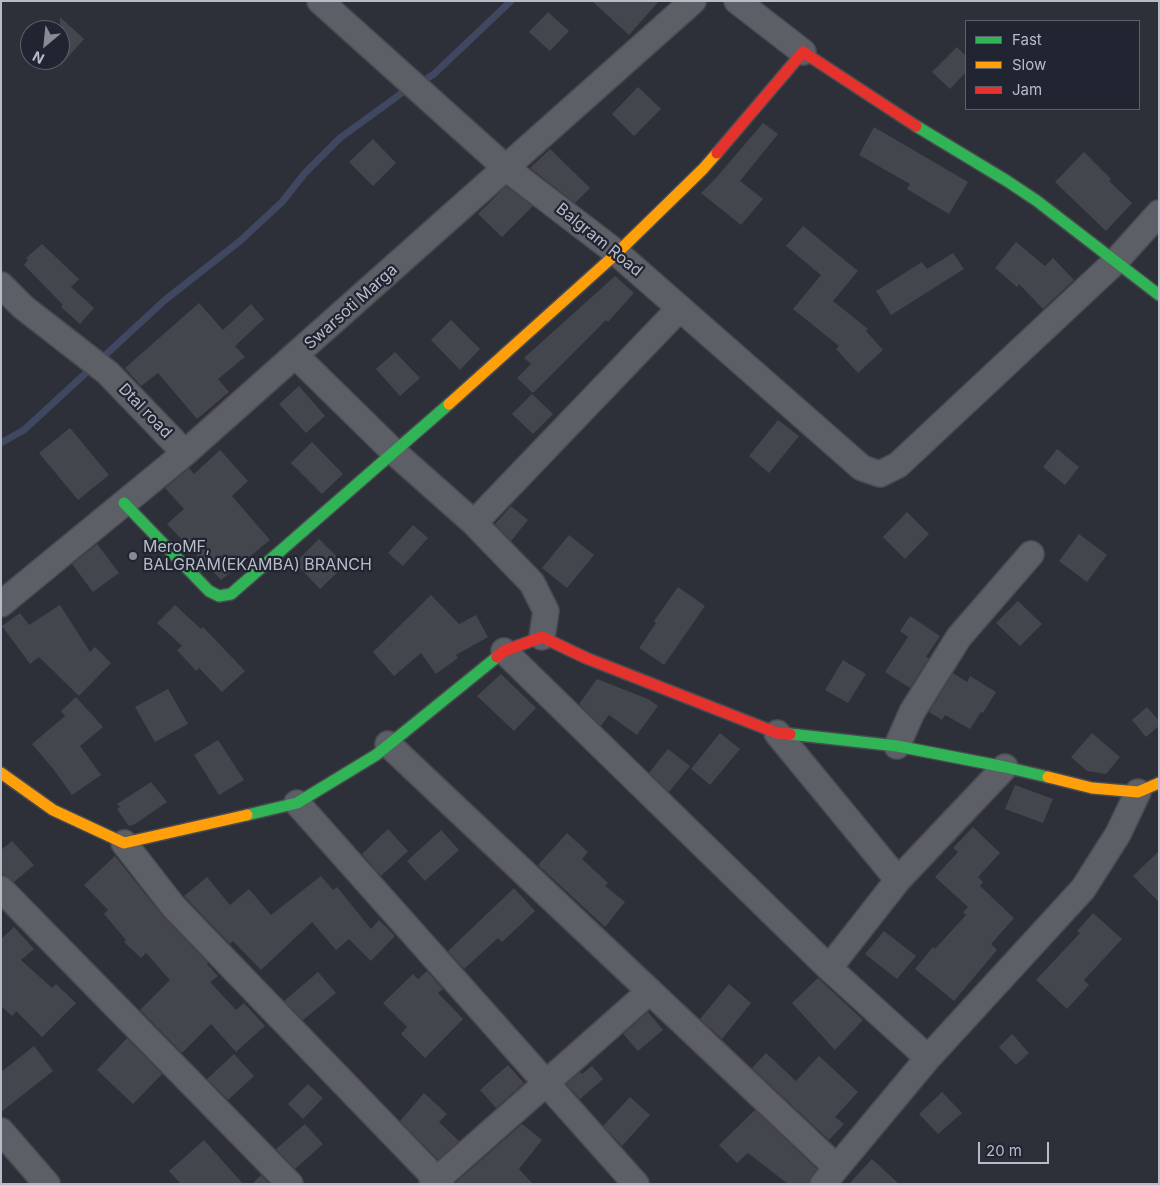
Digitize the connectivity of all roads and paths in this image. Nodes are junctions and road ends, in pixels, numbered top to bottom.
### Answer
1 (320, 1) edge
2 (693, 1) edge
3 (737, 1) edge
4 (803, 52) junction
5 (506, 168) junction
6 (1159, 213) edge
7 (617, 252) junction
8 (1115, 262) junction
9 (1, 285) edge
10 (1159, 295) edge
11 (680, 308) junction
12 (296, 356) junction
13 (186, 452) junction
14 (394, 453) junction
15 (124, 503) junction
16 (474, 523) junction
17 (1031, 554) dead end
18 (1, 604) edge
19 (542, 637) junction
20 (504, 651) junction
21 (777, 733) junction
22 (388, 744) junction
23 (897, 746) junction
24 (1005, 767) junction
25 (1, 773) edge
26 (1148, 788) edge
27 (297, 803) junction
28 (124, 843) junction
29 (898, 880) junction
30 (1, 889) edge
31 (829, 968) junction
32 (650, 992) junction
33 (928, 1058) junction
34 (546, 1083) junction
35 (1, 1130) edge
36 (829, 1176) edge
37 (436, 1182) edge
38 (47, 1184) edge
39 (290, 1184) edge
40 (636, 1184) edge

1 - 5 street, Balgram Road
2 - 5 street, Swarsoti Marga
3 - 4 street
4 - 7 street
4 - 8 street
5 - 7 street, Balgram Road
5 - 12 street, Swarsoti Marga
6 - 8 street
7 - 11 street, Balgram Road
7 - 14 street
8 - 10 street
8 - 11 street, Balgram Road
9 - 13 street, Dtal road
11 - 16 street
12 - 13 street, Swarsoti Marga
12 - 14 street
13 - 15 street, Swarsoti Marga
14 - 15 street
14 - 16 street
15 - 18 street, Swarsoti Marga
16 - 19 street
17 - 23 street
19 - 20 street
19 - 21 street
20 - 22 street
20 - 31 street
21 - 23 street
21 - 29 street
22 - 27 street
22 - 32 street
23 - 24 street
24 - 26 street
24 - 29 street
25 - 28 street
26 - 33 street
27 - 28 street
27 - 34 street
28 - 37 street
29 - 31 street
30 - 39 street
31 - 33 street
32 - 34 street
32 - 36 street
33 - 36 street
34 - 37 street
34 - 40 street
35 - 38 street

